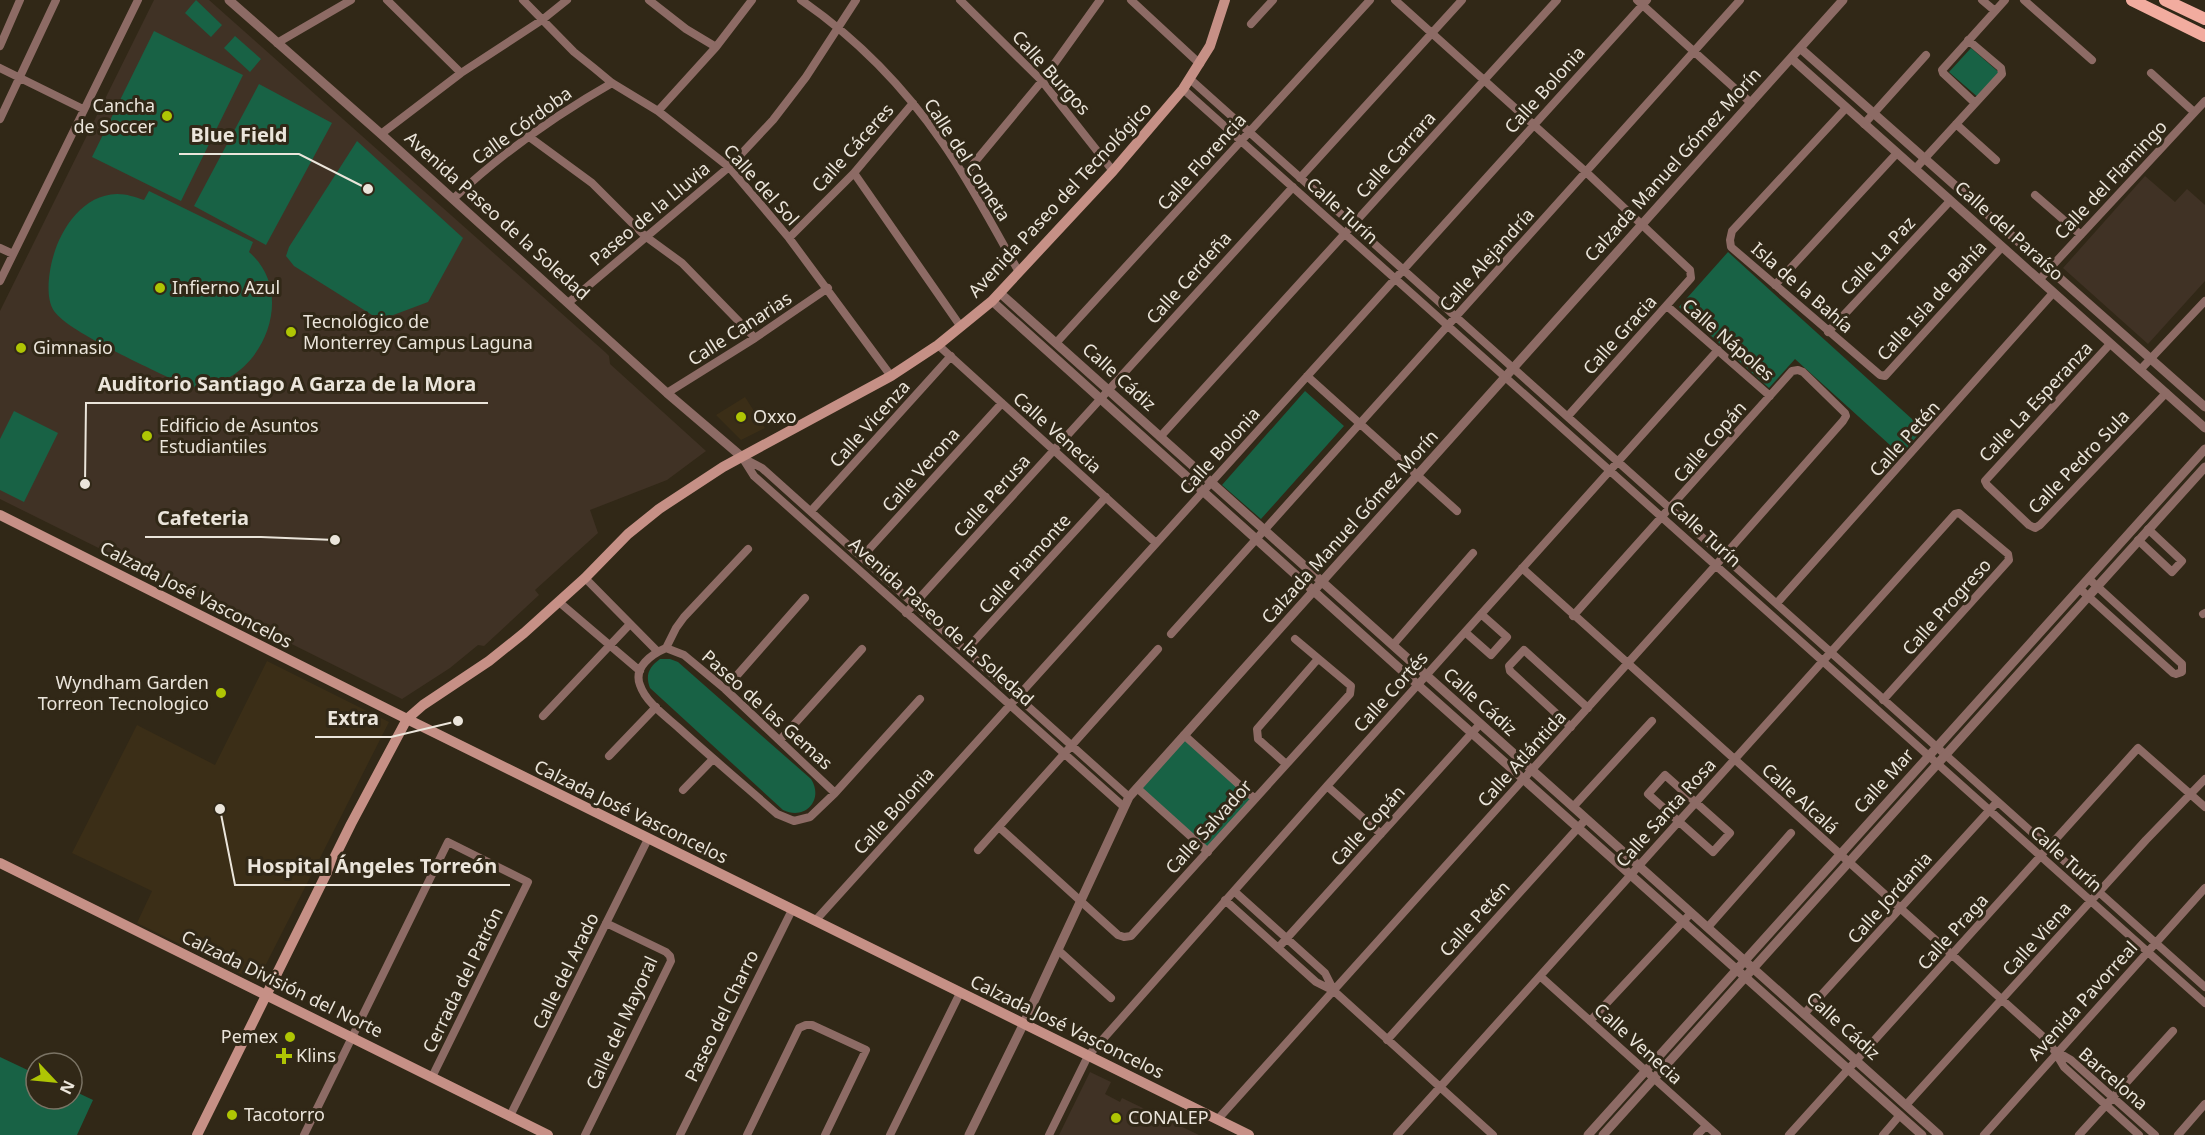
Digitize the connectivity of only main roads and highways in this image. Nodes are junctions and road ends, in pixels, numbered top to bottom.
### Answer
1 (1225, 0) edge
2 (2132, 0) edge
3 (2165, 0) edge
4 (2205, 19) edge
5 (2205, 36) edge
6 (0, 515) edge
7 (407, 719) junction
8 (0, 863) edge
9 (266, 994) junction
10 (196, 1135) edge
11 (548, 1135) edge
12 (1249, 1135) edge

1 - 7 main road, Avenida Paseo del Tecnológico
2 - 5 main road
3 - 4 main road
6 - 7 main road, Calzada José Vasconcelos
7 - 9 main road, Avenida Paseo del Tecnológico
7 - 12 main road, Calzada José Vasconcelos
8 - 9 main road, Calzada División del Norte
9 - 10 main road, Avenida Paseo del Tecnológico
9 - 11 main road, Calzada División del Norte

